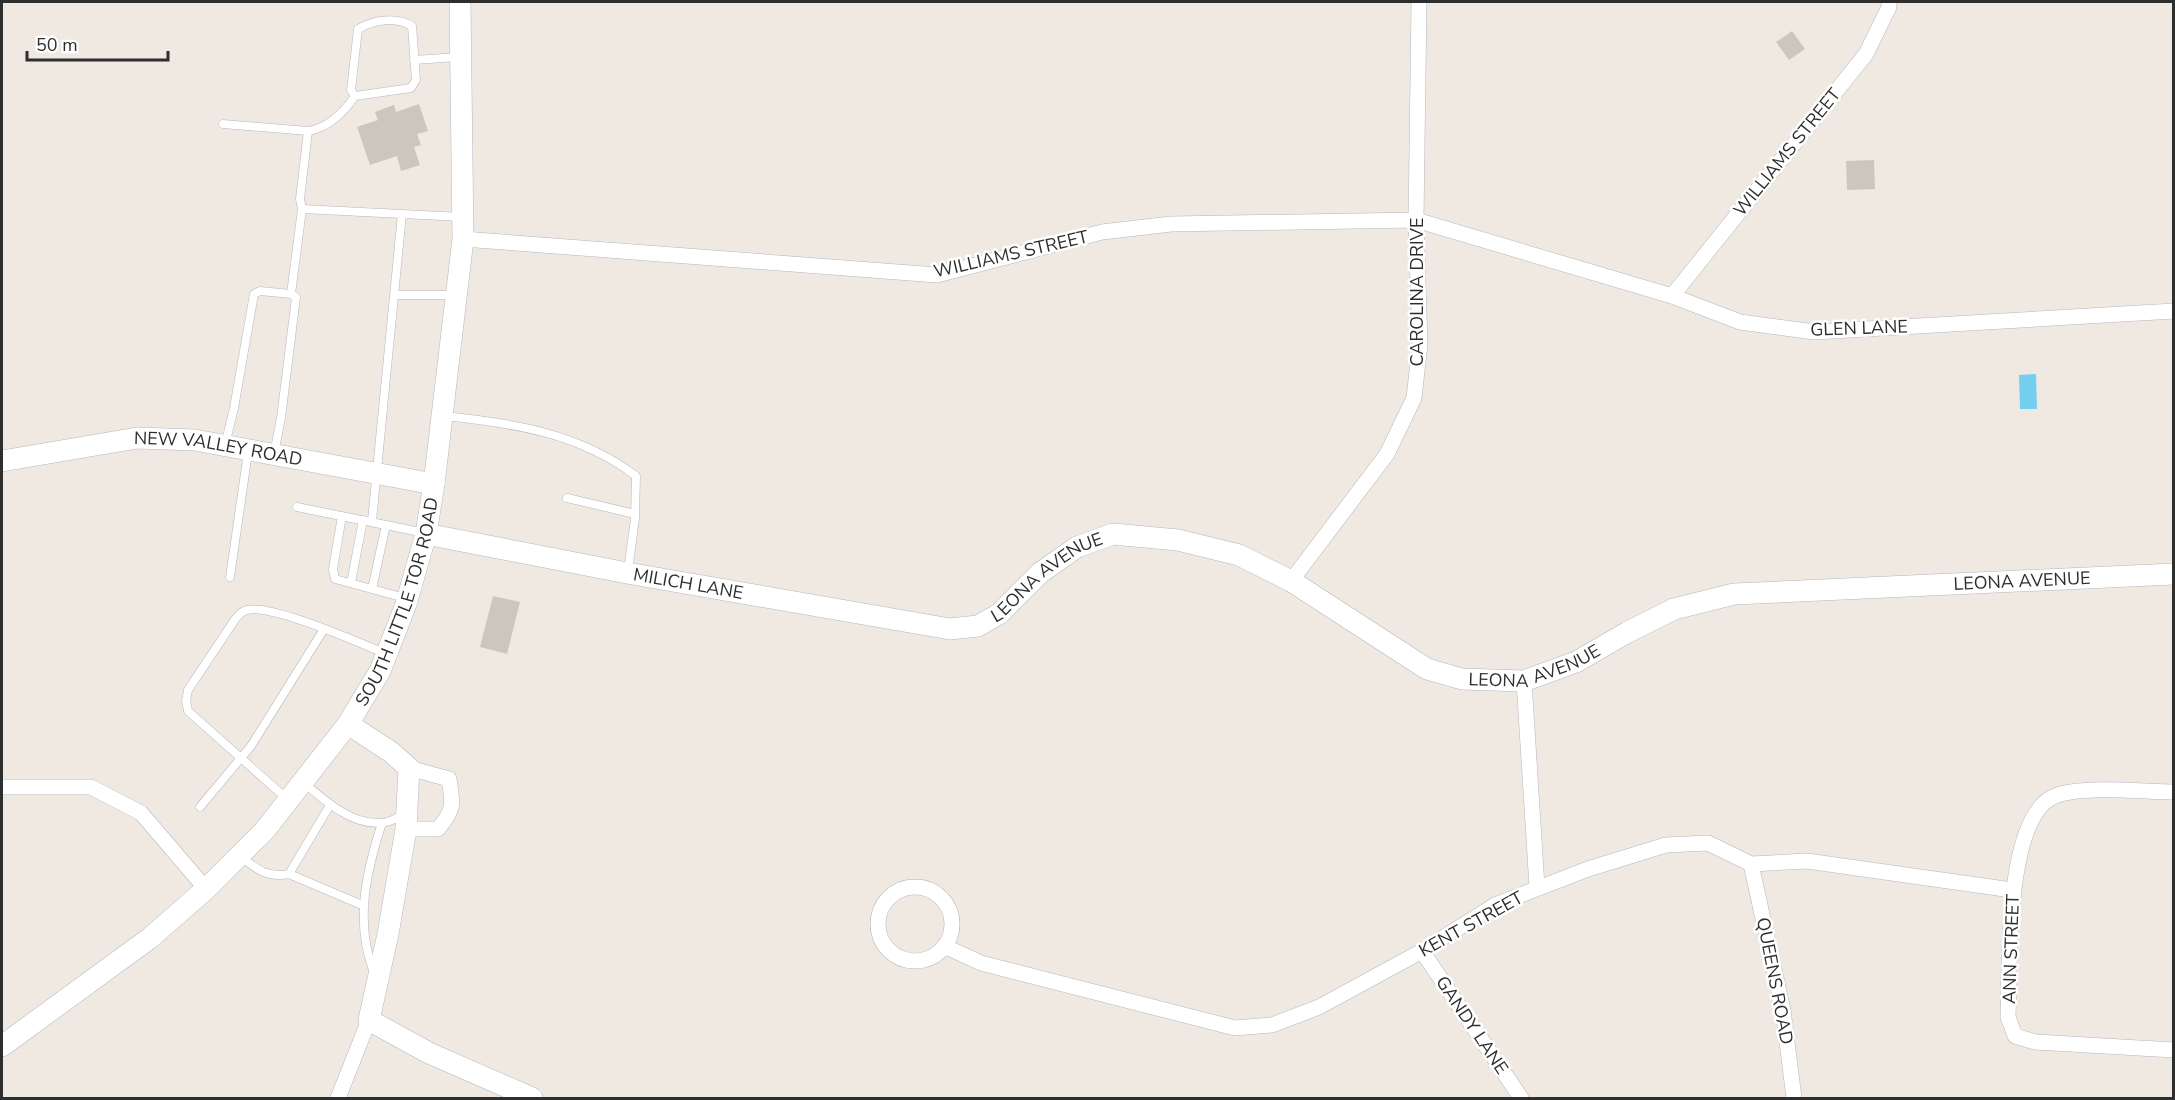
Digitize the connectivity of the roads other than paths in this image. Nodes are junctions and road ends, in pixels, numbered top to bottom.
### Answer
1 (460, 2) edge
2 (1419, 2) edge
3 (1889, 2) edge
4 (463, 57) junction
5 (414, 60) junction
6 (355, 96) junction
7 (223, 123) dead end
8 (309, 131) junction
9 (302, 209) junction
10 (402, 214) junction
11 (463, 217) junction
12 (1416, 220) junction
13 (463, 239) junction
14 (291, 294) junction
15 (395, 295) junction
16 (456, 295) junction
17 (1672, 296) junction
18 (2174, 311) edge
19 (442, 416) junction
20 (225, 446) junction
21 (248, 450) junction
22 (274, 455) junction
23 (2, 461) edge
24 (378, 474) junction
25 (434, 484) junction
26 (567, 498) dead end
27 (297, 507) dead end
28 (635, 514) junction
29 (342, 516) junction
30 (368, 521) junction
31 (386, 525) junction
32 (426, 534) junction
33 (627, 573) junction
34 (2174, 574) edge
35 (230, 577) dead end
36 (1291, 581) junction
37 (351, 583) junction
38 (372, 589) junction
39 (407, 599) junction
40 (324, 629) junction
41 (950, 629) joint
42 (387, 654) junction
43 (1524, 681) junction
44 (348, 724) junction
45 (240, 759) junction
46 (409, 768) junction
47 (302, 781) junction
48 (2, 787) edge
49 (2174, 792) edge
50 (288, 800) junction
51 (330, 805) junction
52 (200, 807) dead end
53 (405, 822) junction
54 (382, 823) junction
55 (239, 856) junction
56 (1751, 864) junction
57 (289, 874) junction
58 (1537, 887) junction
59 (206, 889) junction
60 (2012, 890) junction
61 (362, 905) junction
62 (944, 946) junction
63 (1422, 951) junction
64 (378, 983) junction
65 (369, 1020) junction
66 (2, 1046) edge
67 (2174, 1050) edge
68 (338, 1098) edge
69 (532, 1098) edge
70 (1521, 1098) edge
71 (1794, 1098) edge

1 - 4 street, SOUTH LITTLE TOR ROAD
2 - 12 street, CAROLINA DRIVE
3 - 17 street, WILLIAMS STREET
4 - 5 lane
4 - 11 street, SOUTH LITTLE TOR ROAD
5 - 6 lane
5 - 6 lane
6 - 8 lane
7 - 8 lane
8 - 9 lane
9 - 10 lane
9 - 14 lane
10 - 11 lane
10 - 15 lane
11 - 13 street, SOUTH LITTLE TOR ROAD
12 - 13 street, WILLIAMS STREET
12 - 17 street, GLEN LANE
12 - 36 street, CAROLINA DRIVE
13 - 16 street, SOUTH LITTLE TOR ROAD
14 - 20 lane
14 - 22 lane
15 - 16 lane
15 - 24 lane
16 - 19 street, SOUTH LITTLE TOR ROAD
17 - 18 street, GLEN LANE
19 - 25 street, SOUTH LITTLE TOR ROAD
19 - 28 lane
20 - 21 street, NEW VALLEY ROAD
20 - 23 street, NEW VALLEY ROAD
21 - 22 street, NEW VALLEY ROAD
21 - 35 lane
22 - 24 street, NEW VALLEY ROAD
24 - 25 street, NEW VALLEY ROAD
24 - 30 lane
25 - 32 street, SOUTH LITTLE TOR ROAD
26 - 28 lane
27 - 29 lane
28 - 33 lane
29 - 30 lane
29 - 37 lane
30 - 31 lane
30 - 37 lane
31 - 32 lane
31 - 38 lane
32 - 33 street, MILICH LANE
32 - 39 street, SOUTH LITTLE TOR ROAD
33 - 41 street, MILICH LANE
34 - 43 street, LEONA AVENUE
36 - 41 street, LEONA AVENUE
36 - 43 street, LEONA AVENUE
37 - 38 lane
38 - 39 lane
39 - 42 street, SOUTH LITTLE TOR ROAD
40 - 42 lane
40 - 45 lane
40 - 45 lane
42 - 44 street, SOUTH LITTLE TOR ROAD
43 - 58 street
44 - 46 street
44 - 47 street, SOUTH LITTLE TOR ROAD
45 - 50 lane
45 - 52 lane
46 - 53 street
46 - 53 street
47 - 50 street, SOUTH LITTLE TOR ROAD
47 - 51 lane
48 - 59 street
49 - 60 street, ANN STREET
50 - 55 street, SOUTH LITTLE TOR ROAD
51 - 54 lane
51 - 57 lane
53 - 54 lane
53 - 64 street
54 - 61 lane
55 - 57 lane
55 - 59 street, SOUTH LITTLE TOR ROAD
56 - 58 street, KENT STREET
56 - 60 street, KENT STREET
56 - 71 street, QUEENS ROAD
57 - 61 lane
58 - 63 street, KENT STREET
59 - 66 street, SOUTH LITTLE TOR ROAD
60 - 67 street, ANN STREET
61 - 64 lane
62 - 62 street
62 - 63 street, KENT STREET
63 - 70 street, GANDY LANE
64 - 65 street
65 - 68 street
65 - 69 street

